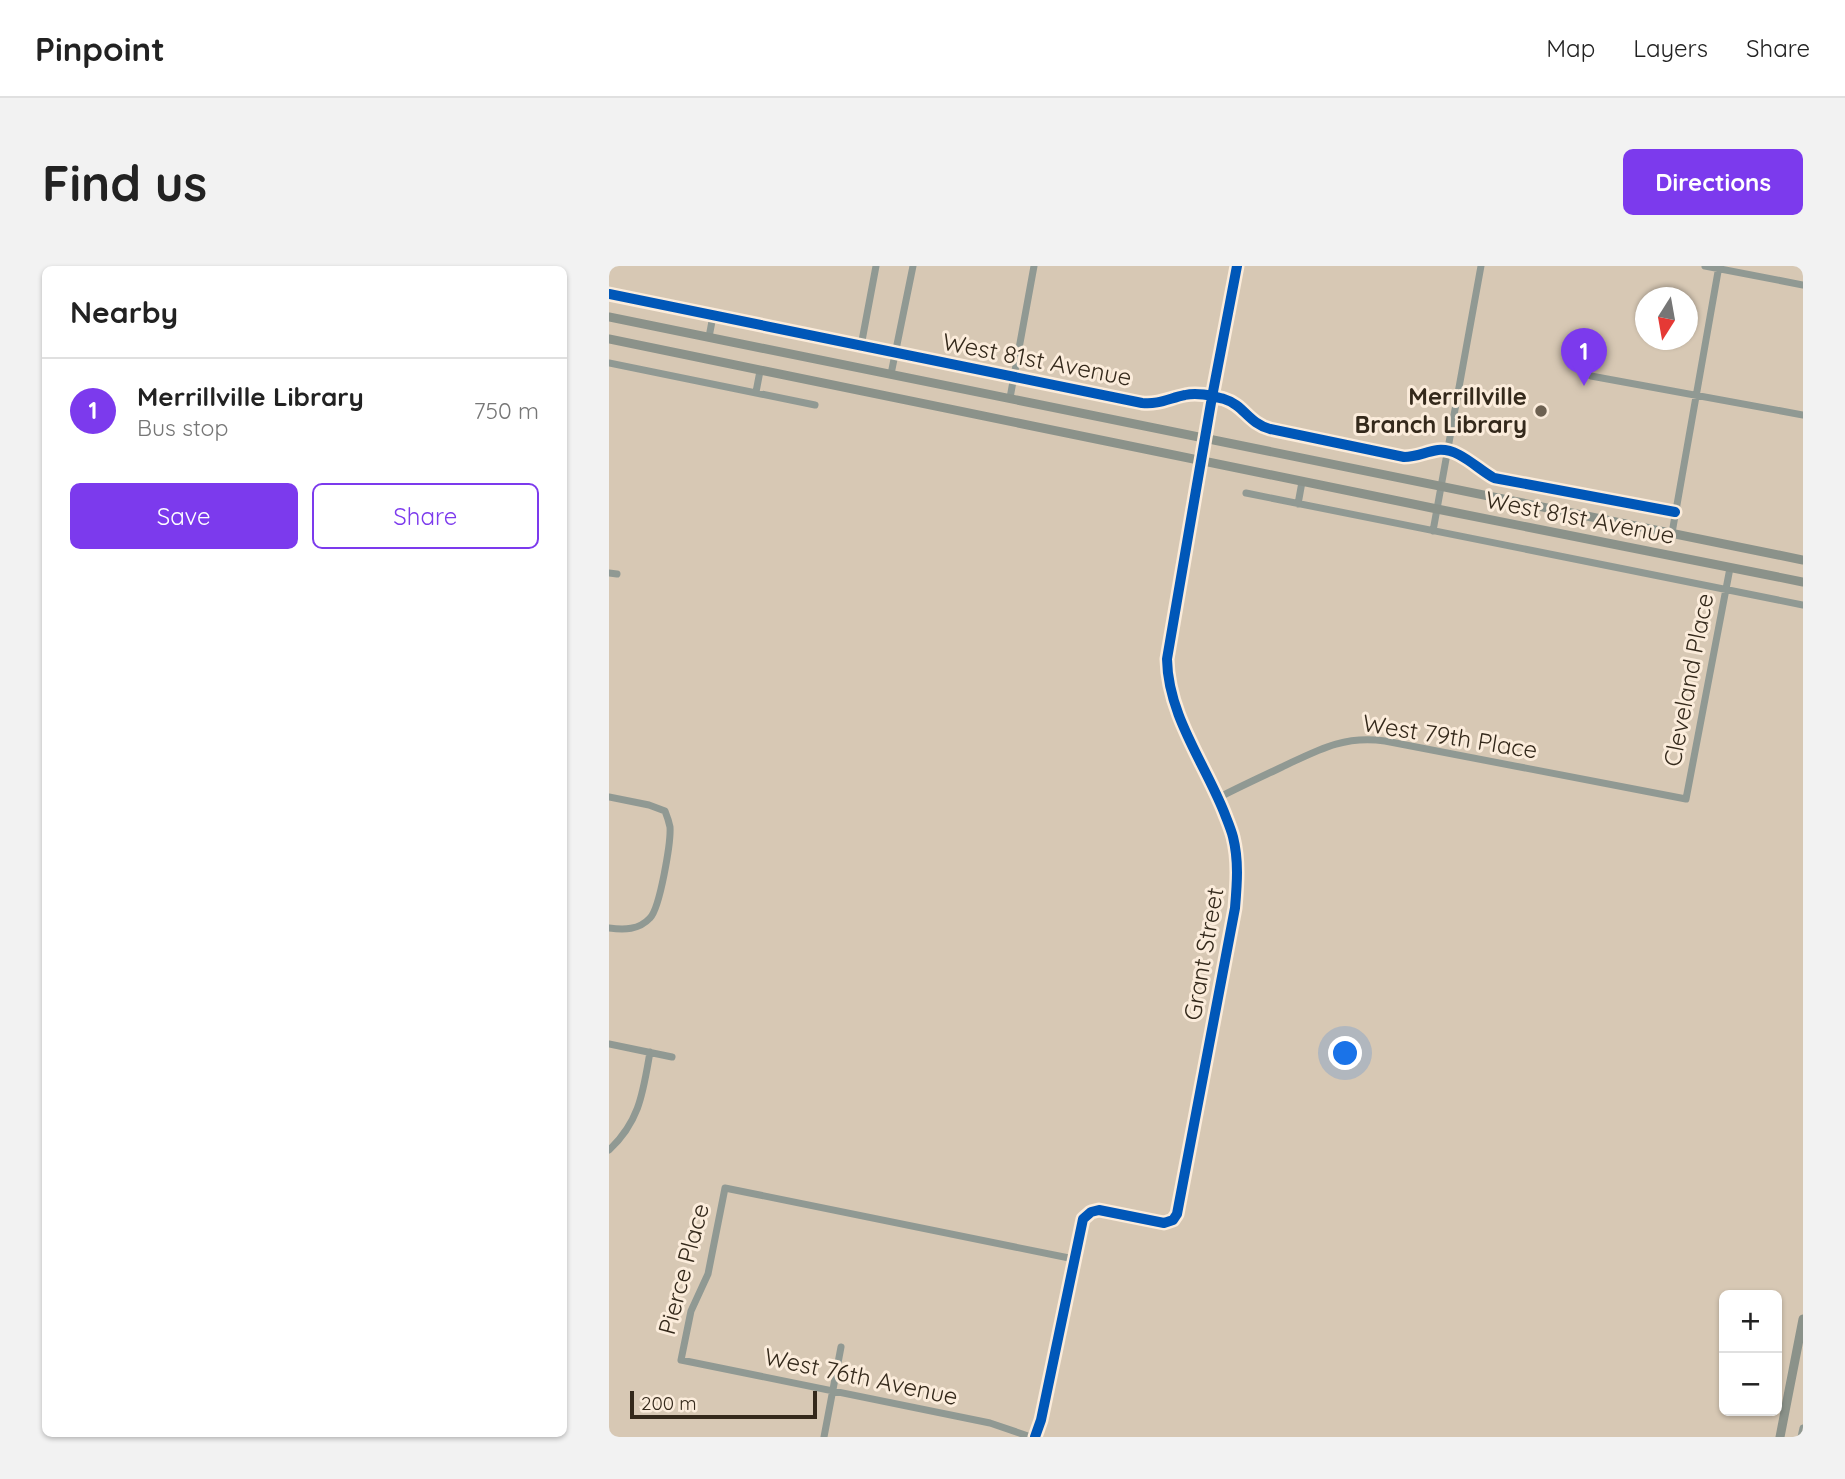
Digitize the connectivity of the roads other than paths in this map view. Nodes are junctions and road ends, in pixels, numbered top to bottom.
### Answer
1 (876, 266) edge
2 (913, 266) edge
3 (1034, 266) edge
4 (1237, 266) edge
5 (1481, 266) edge
6 (1705, 266) edge
7 (1718, 267) edge
8 (1803, 285) edge
9 (609, 294) edge
10 (713, 316) junction
11 (609, 317) edge
12 (709, 337) junction
13 (609, 339) edge
14 (861, 346) junction
15 (895, 353) junction
16 (609, 363) edge
17 (760, 370) junction
18 (891, 374) junction
19 (1591, 376) dead end
20 (1014, 377) junction
21 (756, 393) junction
22 (1697, 396) junction
23 (1212, 397) junction
24 (1010, 398) junction
25 (815, 405) dead end
26 (1803, 415) edge
27 (1205, 438) junction
28 (1447, 450) junction
29 (1202, 461) junction
30 (1302, 482) junction
31 (1441, 486) junction
32 (1246, 493) dead end
33 (1298, 504) junction
34 (1437, 509) junction
35 (1675, 512) junction
36 (1433, 531) junction
37 (1672, 533) junction
38 (1803, 560) edge
39 (1730, 568) junction
40 (1803, 582) edge
41 (1726, 589) junction
42 (1803, 605) edge
43 (609, 797) edge
44 (1218, 798) junction
45 (1686, 799) joint
46 (609, 928) edge
47 (609, 1044) edge
48 (650, 1052) junction
49 (672, 1057) dead end
50 (609, 1150) edge
51 (1074, 1259) junction
52 (1803, 1320) edge
53 (841, 1347) dead end
54 (1800, 1356) edge
55 (681, 1360) joint
56 (833, 1391) junction
57 (1803, 1428) edge
58 (824, 1437) edge
59 (1033, 1437) edge
60 (1780, 1437) edge
61 (1801, 1437) edge

1 - 14 street
2 - 15 street
3 - 20 street
4 - 23 street, Grant Street
5 - 28 street
6 - 7 street
7 - 8 street
7 - 22 street
9 - 10 street, West 81st Avenue
10 - 12 street
10 - 14 street, West 81st Avenue
11 - 12 main road, West 81st Avenue
12 - 18 main road, West 81st Avenue
13 - 17 main road, West 81st Avenue
14 - 15 street, West 81st Avenue
15 - 18 street
15 - 20 street, West 81st Avenue
16 - 21 street
17 - 21 street
17 - 29 main road, West 81st Avenue
18 - 24 main road, West 81st Avenue
19 - 22 street
20 - 23 street, West 81st Avenue
20 - 24 street
21 - 25 street
22 - 26 street
22 - 35 street
23 - 27 street, Grant Street
23 - 28 street, West 81st Avenue
24 - 27 main road, West 81st Avenue
27 - 29 street, Grant Street
27 - 31 main road, West 81st Avenue
28 - 31 street
28 - 35 street
29 - 30 main road, West 81st Avenue
29 - 44 street, Grant Street
30 - 33 street
30 - 34 main road, West 81st Avenue
31 - 34 street
31 - 37 main road, West 81st Avenue
32 - 33 street
33 - 36 street
34 - 36 street
34 - 39 main road, West 81st Avenue
35 - 37 street
36 - 41 street
37 - 38 main road, West 81st Avenue
39 - 40 main road, West 81st Avenue
39 - 41 street, Cleveland Place
41 - 42 street
41 - 45 street, Cleveland Place
43 - 46 street
44 - 45 street, West 79th Place
44 - 51 street, Grant Street
47 - 48 street
48 - 49 street
48 - 50 street
51 - 55 street, Pierce Place
51 - 59 street, Grant Street
52 - 54 main road
53 - 56 street
54 - 60 main road
55 - 56 street, West 76th Avenue
56 - 58 street
56 - 59 street, West 76th Avenue
57 - 61 street

